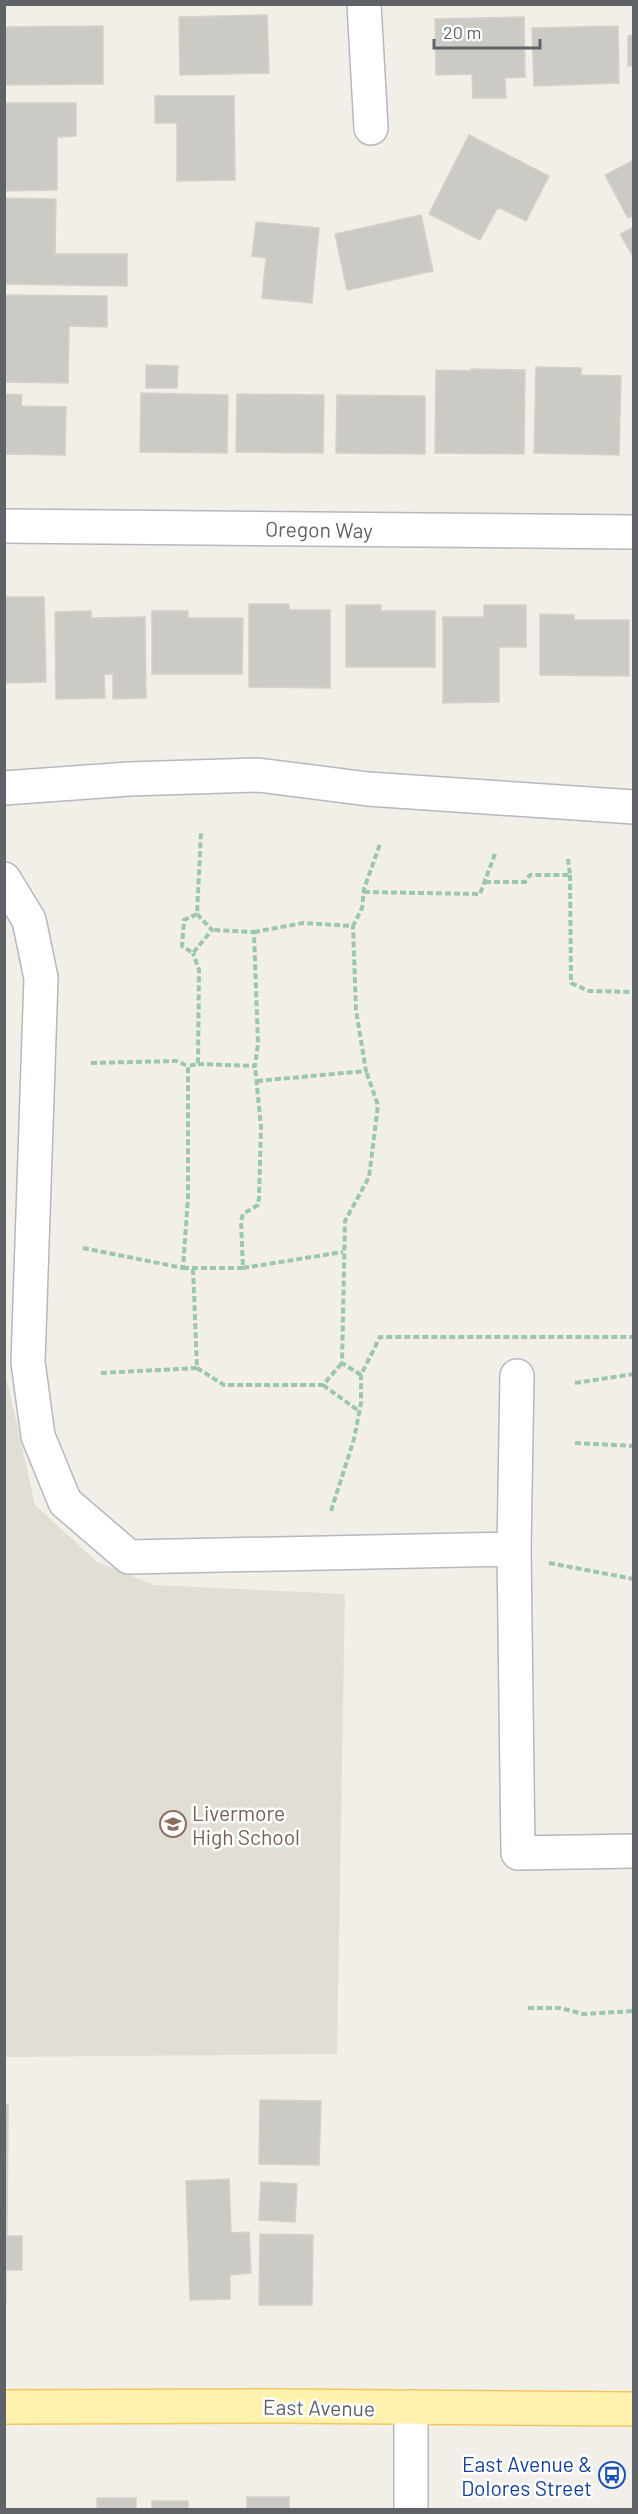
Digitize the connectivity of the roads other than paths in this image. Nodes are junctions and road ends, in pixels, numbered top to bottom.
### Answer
1 (364, 4) edge
2 (371, 128) dead end
3 (4, 526) edge
4 (633, 532) edge
5 (4, 788) edge
6 (633, 807) edge
7 (4, 879) edge
8 (517, 1376) dead end
9 (514, 1556) junction
10 (633, 1851) edge
11 (4, 2407) edge
12 (411, 2407) junction
13 (633, 2409) edge
14 (411, 2510) edge

1 - 2 street
3 - 4 street, Oregon Way
5 - 6 street
7 - 9 street
8 - 9 street
9 - 10 street
11 - 12 main road, East Avenue
12 - 13 main road, East Avenue
12 - 14 street

